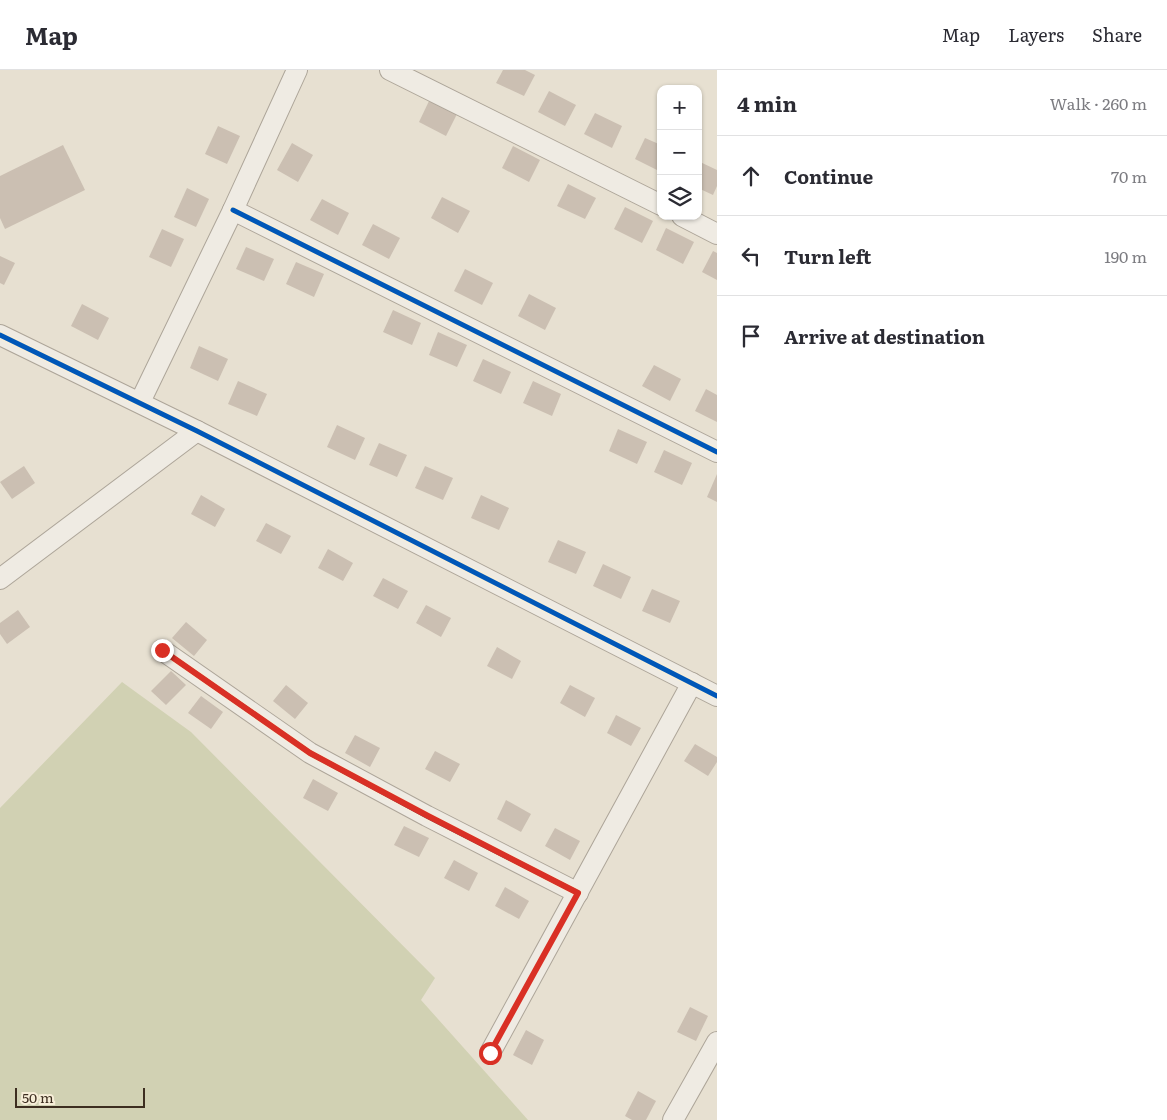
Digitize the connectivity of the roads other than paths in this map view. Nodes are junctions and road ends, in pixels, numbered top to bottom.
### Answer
1 (297, 70) edge
2 (390, 70) edge
3 (657, 203) edge
4 (233, 210) junction
5 (690, 220) edge
6 (717, 234) edge
7 (0, 335) edge
8 (140, 402) junction
9 (197, 431) junction
10 (717, 452) edge
11 (0, 579) edge
12 (162, 650) dead end
13 (692, 683) junction
14 (717, 696) edge
15 (578, 893) junction
16 (717, 1042) edge
17 (490, 1053) dead end
18 (673, 1120) edge

1 - 4 street
2 - 3 street
4 - 8 street
4 - 10 street
5 - 6 street
7 - 8 street
8 - 9 street
9 - 11 street
9 - 13 street
12 - 15 street
13 - 14 street
13 - 15 street
15 - 17 street
16 - 18 street

